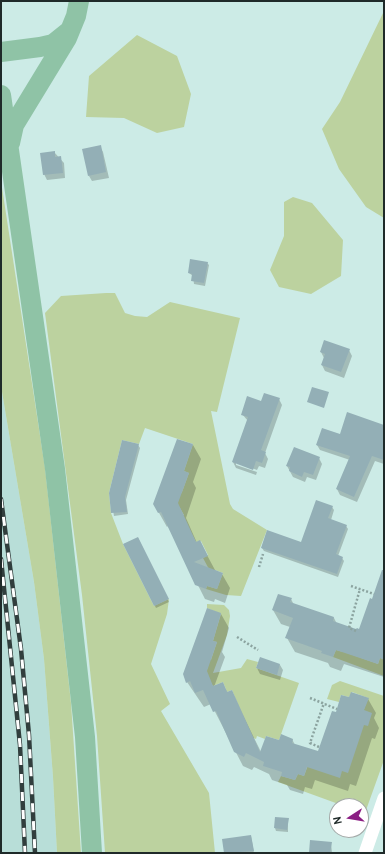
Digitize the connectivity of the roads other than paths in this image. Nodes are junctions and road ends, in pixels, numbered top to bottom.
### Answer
1 (79, 1) edge
2 (72, 28) junction
3 (1, 52) edge
4 (1, 95) edge
5 (10, 155) junction
6 (384, 798) edge
7 (92, 853) edge
8 (365, 853) edge

1 - 2 main road
2 - 3 main road
2 - 5 main road
4 - 5 main road
5 - 7 main road
6 - 8 street

